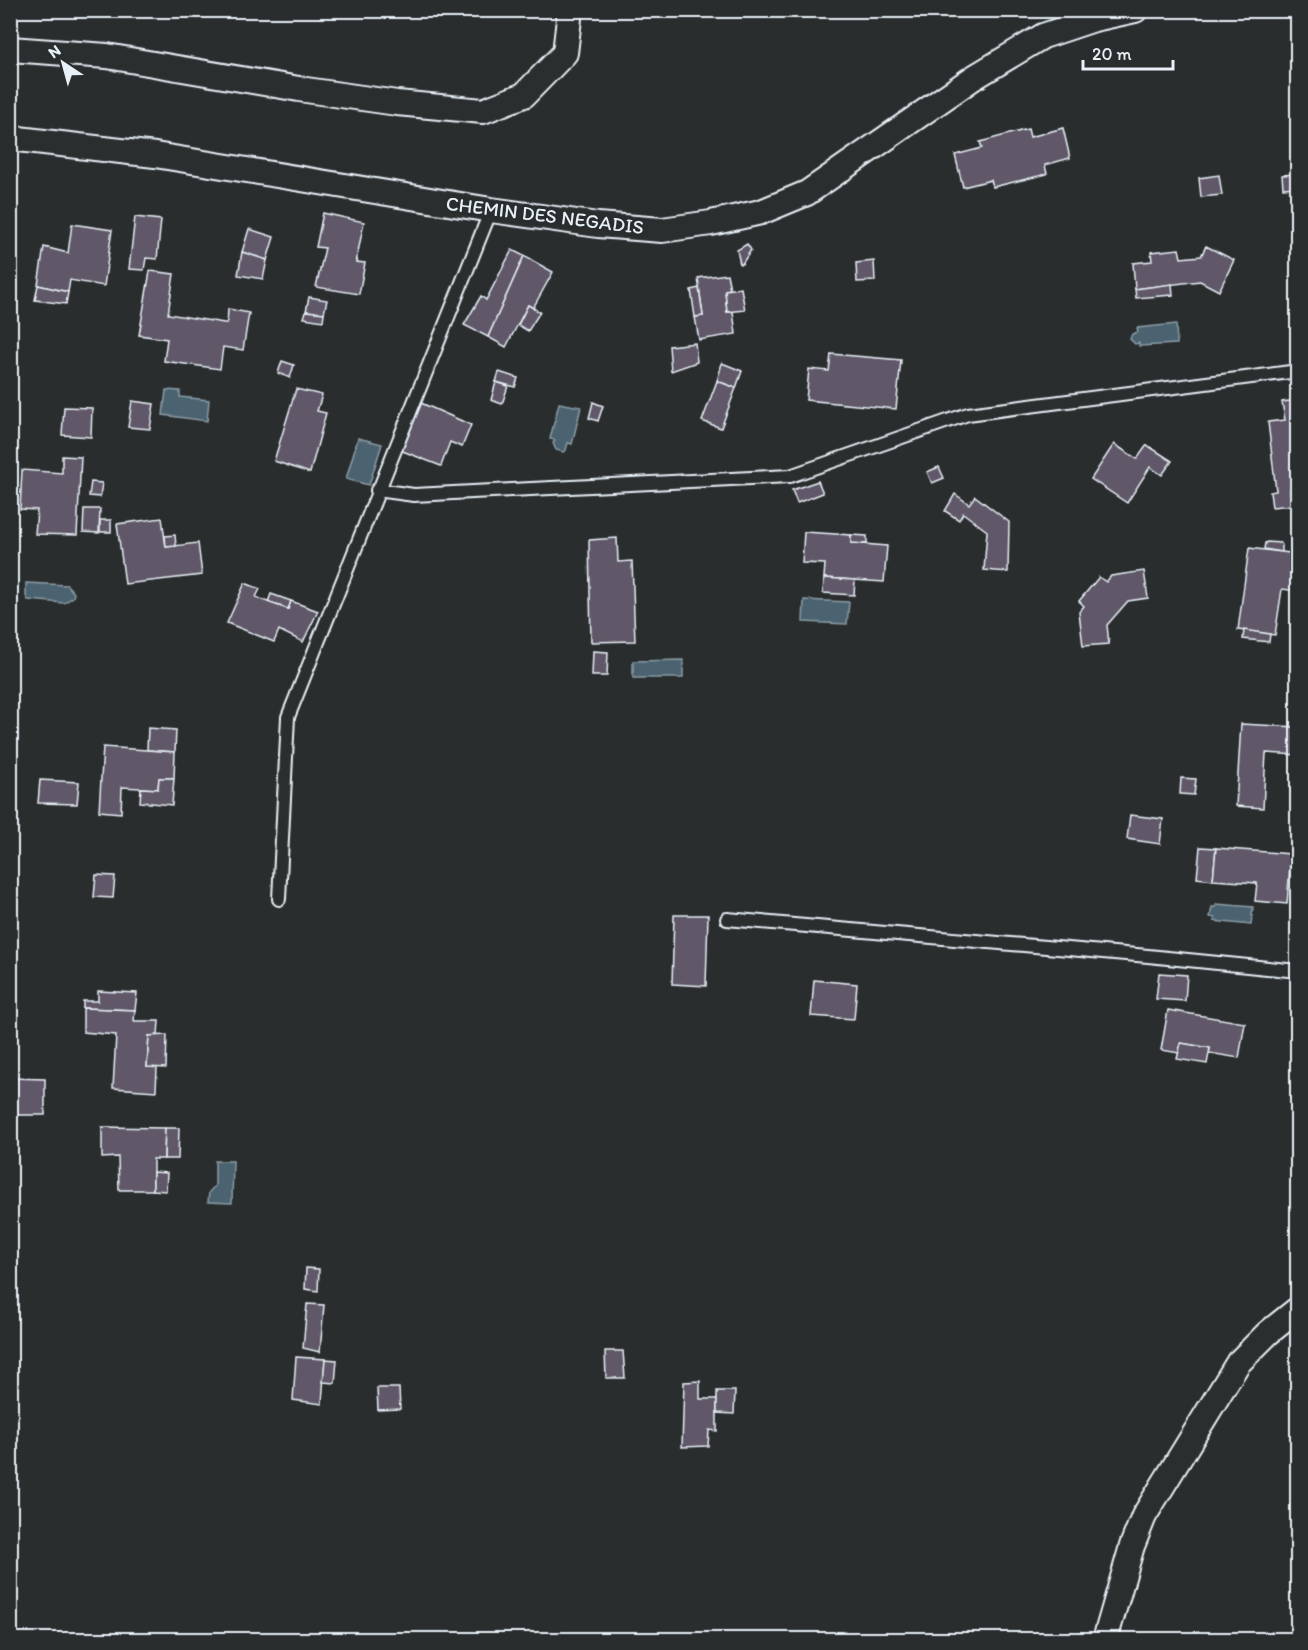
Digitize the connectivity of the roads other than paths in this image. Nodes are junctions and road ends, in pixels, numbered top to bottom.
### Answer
1 (570, 10) edge
2 (1135, 10) edge
3 (10, 49) edge
4 (10, 138) edge
5 (491, 210) junction
6 (1298, 371) edge
7 (377, 490) junction
8 (279, 898) dead end
9 (727, 919) dead end
10 (1298, 971) edge
11 (1297, 1310) edge
12 (1105, 1640) edge

1 - 3 street
2 - 5 street, CHEMIN DES NEGADIS
4 - 5 street, CHEMIN DES NEGADIS
5 - 7 lane
6 - 7 lane
7 - 8 lane
9 - 10 lane
11 - 12 street

